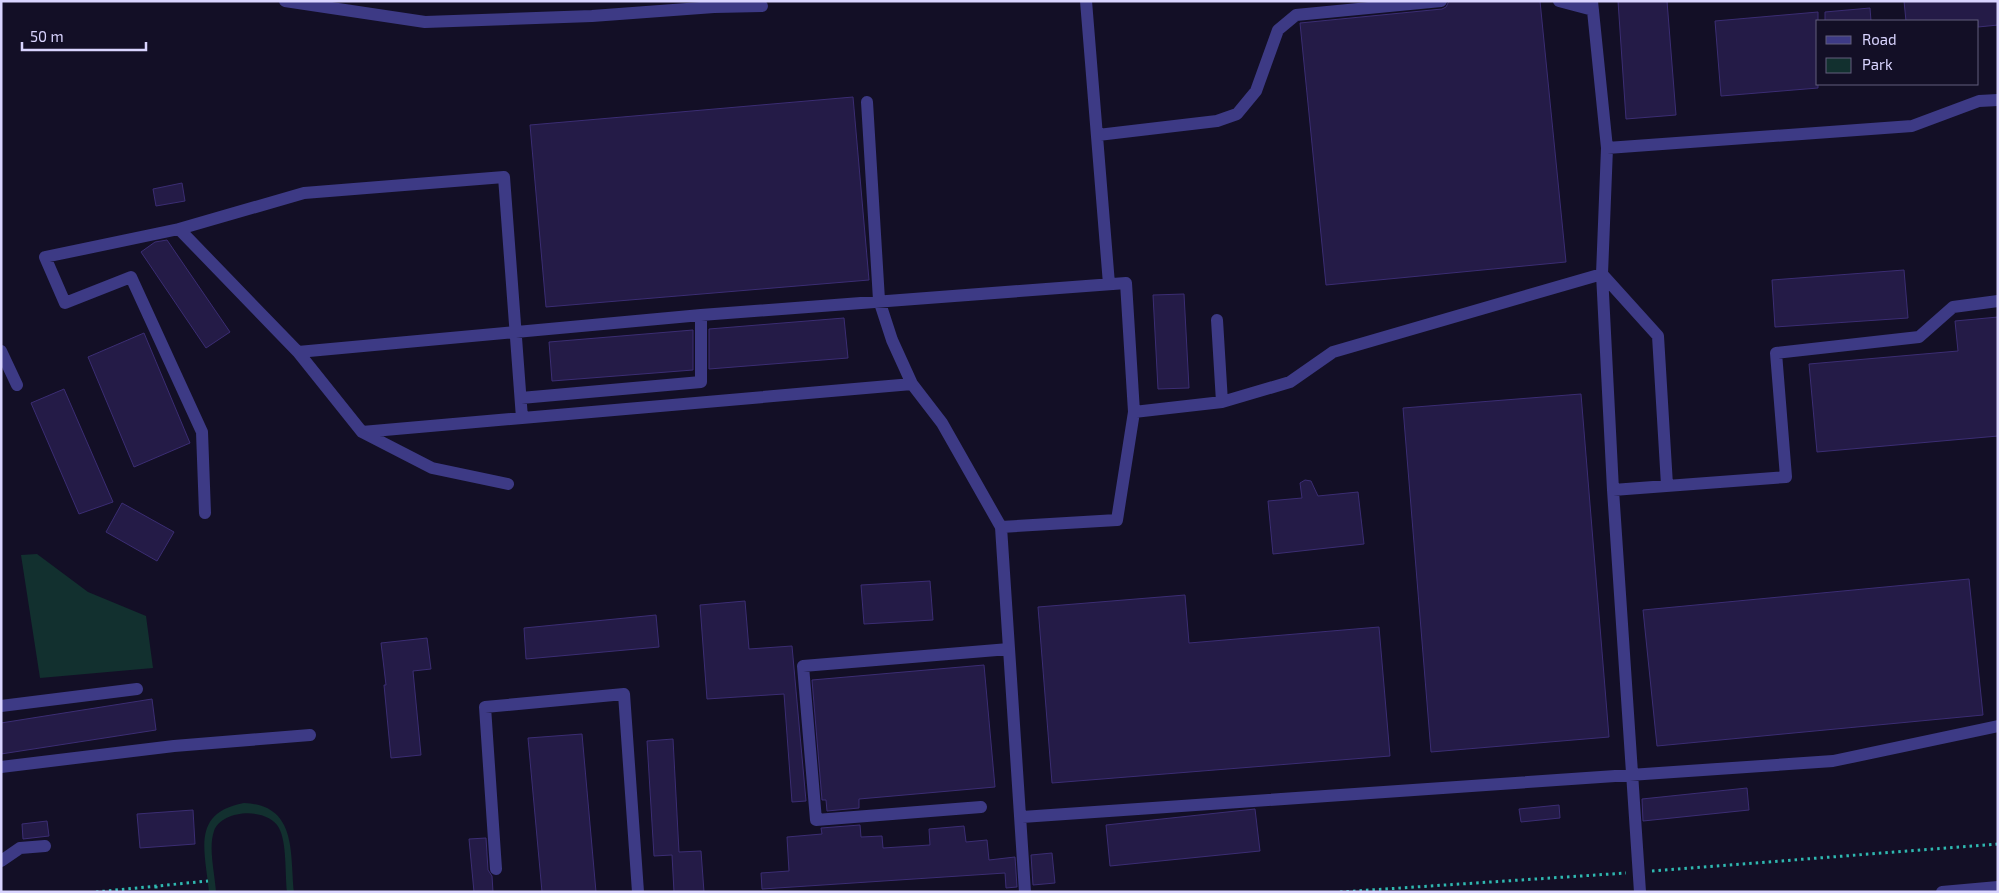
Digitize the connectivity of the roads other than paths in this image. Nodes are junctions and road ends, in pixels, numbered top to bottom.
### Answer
1 (285, 1) edge
2 (1086, 1) edge
3 (1441, 1) edge
4 (1559, 1) edge
5 (716, 4) edge
6 (762, 6) dead end
7 (1592, 6) edge
8 (1998, 100) edge
9 (867, 102) dead end
10 (1098, 135) junction
11 (1607, 148) junction
12 (178, 229) junction
13 (1602, 274) junction
14 (1109, 284) junction
15 (879, 300) junction
16 (1998, 301) edge
17 (701, 315) junction
18 (1217, 320) dead end
19 (514, 332) junction
20 (1, 351) edge
21 (298, 352) junction
22 (912, 384) junction
23 (17, 385) dead end
24 (521, 398) junction
25 (1222, 402) junction
26 (1134, 412) junction
27 (522, 418) junction
28 (362, 432) junction
29 (508, 484) dead end
30 (1667, 485) junction
31 (1613, 490) junction
32 (205, 513) dead end
33 (1001, 527) junction
34 (1009, 649) junction
35 (136, 689) dead end
36 (1, 706) edge
37 (1998, 726) edge
38 (310, 735) dead end
39 (1, 767) edge
40 (1633, 776) junction
41 (981, 807) dead end
42 (1022, 817) junction
43 (45, 846) dead end
44 (1, 861) edge
45 (496, 868) dead end
46 (1998, 887) edge
47 (638, 892) edge
48 (1025, 892) edge
49 (1640, 892) edge
50 (1942, 892) edge

1 - 5 street
2 - 10 street
3 - 10 street
4 - 7 street
5 - 6 street
7 - 11 street
8 - 11 street
9 - 15 street
10 - 14 street
11 - 13 street
12 - 19 street
12 - 21 street
12 - 32 street
13 - 25 street
13 - 30 street
13 - 31 street
14 - 15 street
14 - 26 street
15 - 17 street
15 - 22 street
16 - 30 street
17 - 19 street
17 - 24 street
18 - 25 street
19 - 21 street
19 - 24 street
20 - 23 street
21 - 28 street
22 - 27 street
22 - 33 street
24 - 27 street
25 - 26 street
26 - 33 street
27 - 28 street
28 - 29 street
30 - 31 street
31 - 40 street
33 - 34 street
34 - 41 street
34 - 42 street
35 - 36 street
37 - 40 street
38 - 39 street
40 - 42 street
40 - 49 street
42 - 48 street
43 - 44 street
45 - 47 street
46 - 50 street

